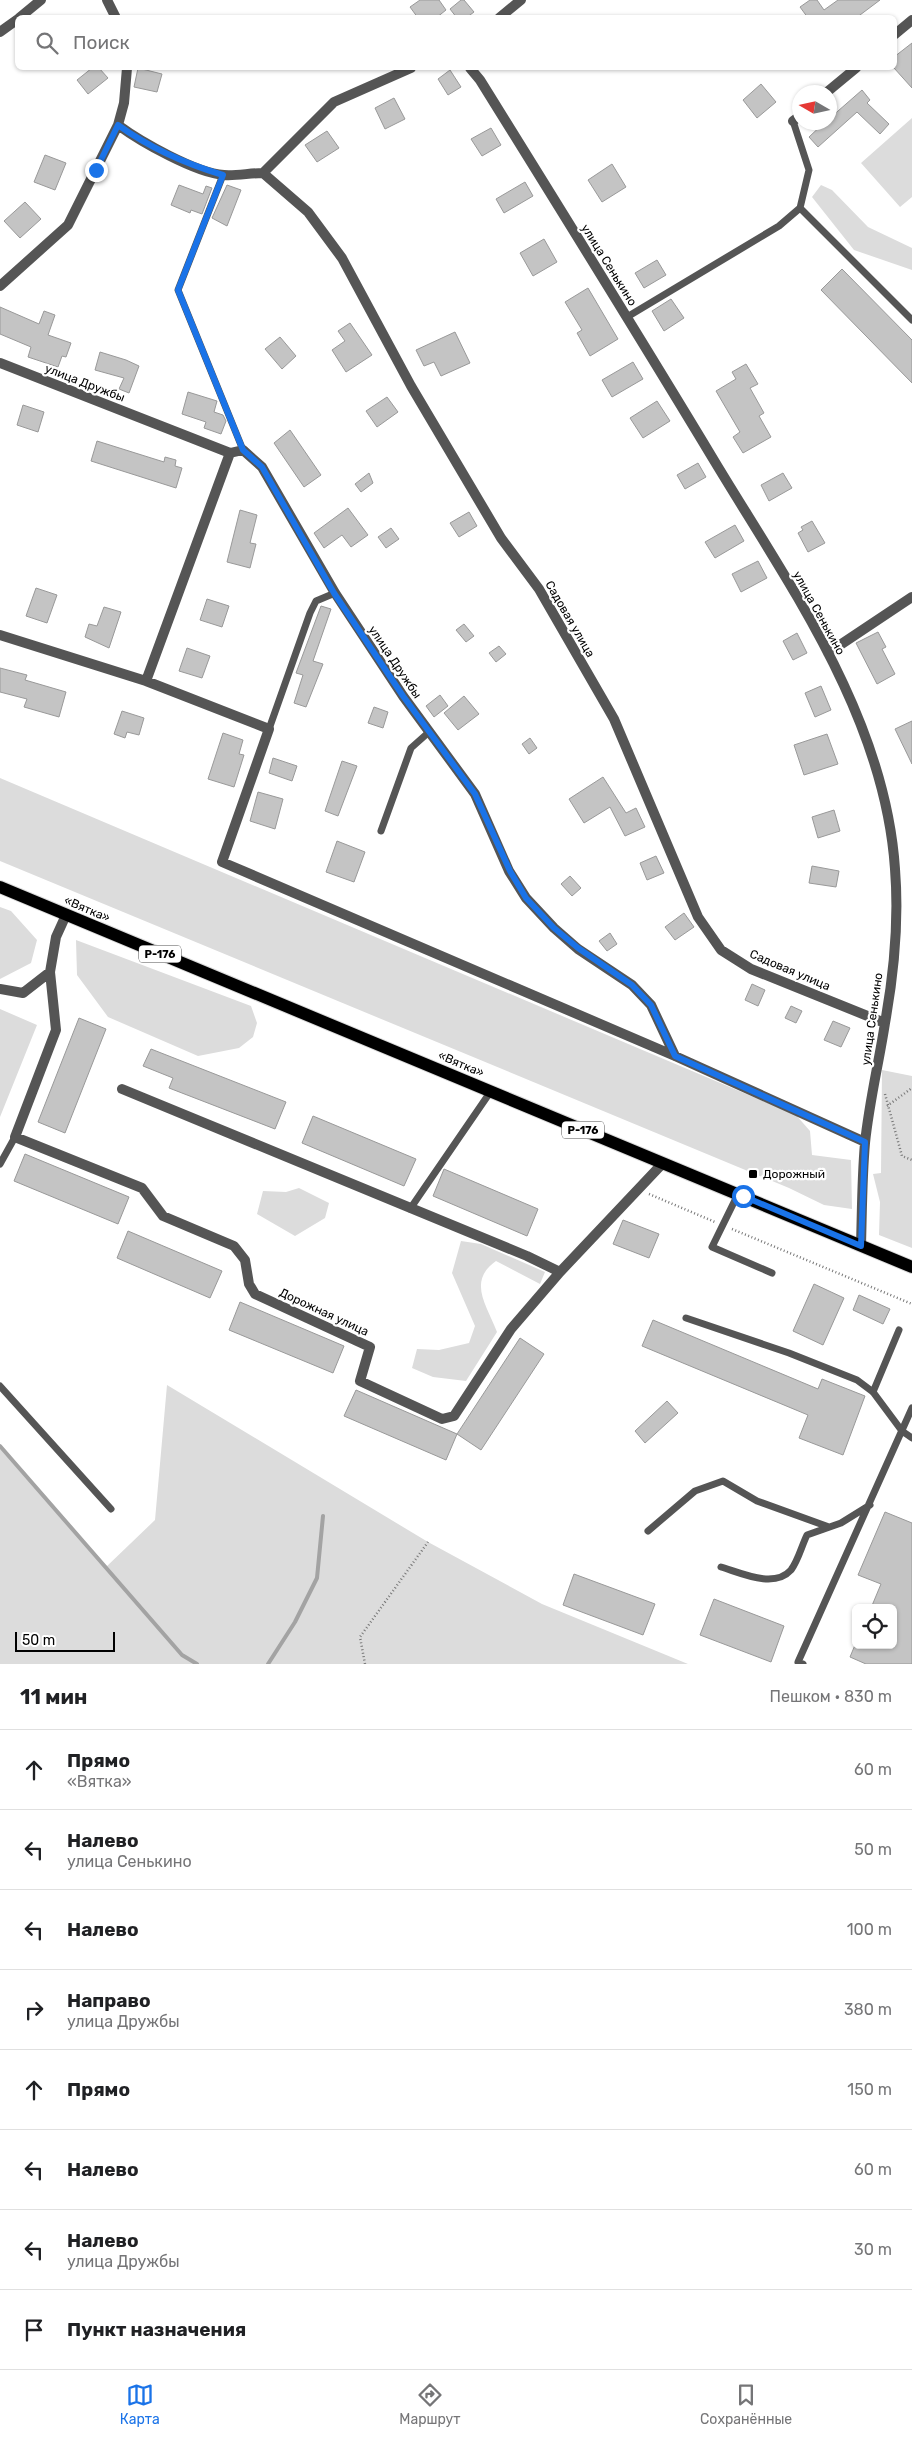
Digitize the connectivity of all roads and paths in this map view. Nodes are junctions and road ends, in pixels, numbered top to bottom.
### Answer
1 (41, 0) edge
2 (107, 0) edge
3 (521, 0) edge
4 (22, 15) edge
5 (114, 15) edge
6 (503, 15) edge
7 (15, 20) edge
8 (912, 20) edge
9 (0, 32) edge
10 (897, 32) edge
11 (127, 70) edge
12 (406, 70) edge
13 (472, 70) edge
14 (854, 70) edge
15 (835, 85) edge
16 (118, 125) junction
17 (799, 130) edge
18 (263, 173) junction
19 (223, 175) junction
20 (800, 208) junction
21 (0, 286) edge
22 (627, 318) junction
23 (912, 320) edge
24 (0, 363) edge
25 (243, 450) junction
26 (230, 453) junction
27 (334, 593) junction
28 (912, 596) edge
29 (0, 635) edge
30 (828, 653) junction
31 (146, 681) junction
32 (269, 729) junction
33 (429, 732) junction
34 (381, 831) dead end
35 (0, 887) edge
36 (66, 914) junction
37 (50, 972) junction
38 (0, 989) edge
39 (885, 1023) junction
40 (675, 1056) junction
41 (912, 1088) edge
42 (122, 1089) dead end
43 (884, 1089) dead end
44 (491, 1092) junction
45 (886, 1106) junction
46 (15, 1137) junction
47 (865, 1142) junction
48 (912, 1160) edge
49 (662, 1163) junction
50 (0, 1164) edge
51 (638, 1189) junction
52 (738, 1194) junction
53 (410, 1209) junction
54 (722, 1225) junction
55 (861, 1246) junction
56 (912, 1267) edge
57 (560, 1272) junction
58 (772, 1273) dead end
59 (912, 1304) edge
60 (686, 1318) dead end
61 (899, 1330) dead end
62 (0, 1386) edge
63 (873, 1392) junction
64 (912, 1408) edge
65 (912, 1423) edge
66 (902, 1431) junction
67 (912, 1438) edge
68 (870, 1505) junction
69 (111, 1509) dead end
70 (828, 1527) junction
71 (648, 1531) dead end
72 (428, 1542) dead end
73 (721, 1567) dead end
74 (365, 1664) edge
75 (803, 1664) edge

1 - 4 street
2 - 5 street
3 - 6 street
7 - 9 street
8 - 10 street
11 - 16 street
12 - 18 street
13 - 22 street, улица Сенькино
14 - 15 street
16 - 19 street
16 - 21 street
17 - 20 lane
18 - 19 street
18 - 39 street, Садовая улица
19 - 25 lane
20 - 22 lane
20 - 23 lane
22 - 30 street, улица Сенькино
24 - 26 street, улица Дружбы
25 - 26 street
25 - 27 street, улица Дружбы
26 - 31 street
27 - 32 lane
27 - 33 street, улица Дружбы
28 - 30 street
29 - 31 street
30 - 39 street, улица Сенькино
31 - 32 street
32 - 40 street
33 - 34 lane
33 - 40 street, улица Дружбы
35 - 36 main road, «Вятка» / Р-176
36 - 37 street
36 - 44 main road, «Вятка» / Р-176
37 - 38 street
37 - 46 street
39 - 47 street, улица Сенькино
40 - 47 street
41 - 45 path
42 - 53 street
43 - 45 path
44 - 49 main road, «Вятка» / Р-176
44 - 53 lane
45 - 48 path
46 - 50 lane
46 - 57 street, Дорожная улица
47 - 55 street, улица Сенькино
49 - 51 street, Дорожная улица
49 - 52 main road, «Вятка» / Р-176
51 - 54 path
51 - 57 street, Дорожная улица
52 - 54 lane
52 - 55 main road, «Вятка» / Р-176
53 - 57 street
54 - 58 lane
54 - 59 path
55 - 56 main road, «Вятка» / Р-176
60 - 63 lane
61 - 63 lane
62 - 69 lane
63 - 66 lane
64 - 66 lane
65 - 66 lane
66 - 67 lane
66 - 68 lane
68 - 70 lane
68 - 75 lane
70 - 71 lane
70 - 73 lane
72 - 74 path

